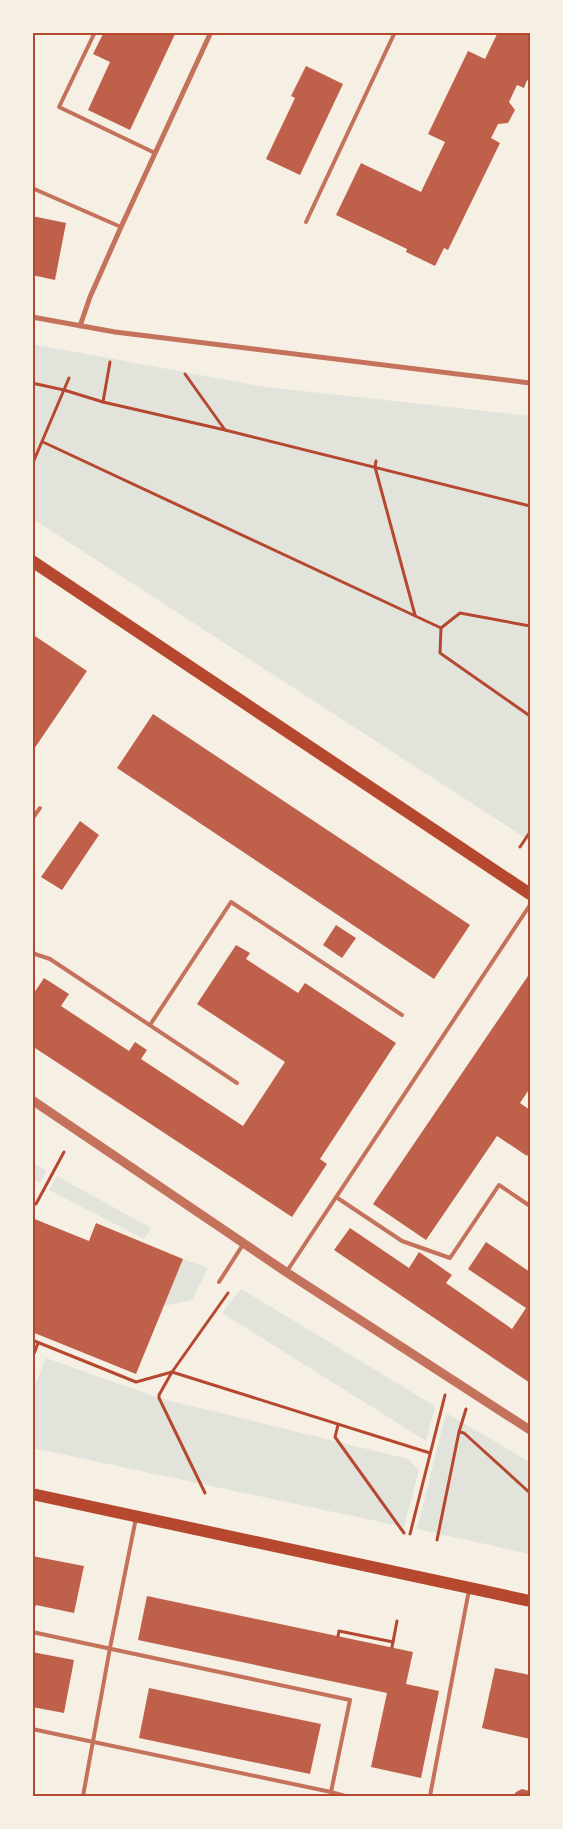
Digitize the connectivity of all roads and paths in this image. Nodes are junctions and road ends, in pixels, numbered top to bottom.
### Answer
1 (95, 32) edge
2 (211, 32) edge
3 (395, 32) edge
4 (156, 153) junction
5 (32, 188) edge
6 (306, 222) dead end
7 (121, 227) junction
8 (32, 316) edge
9 (80, 326) junction
10 (110, 362) dead end
11 (185, 374) dead end
12 (69, 378) dead end
13 (32, 383) edge
14 (530, 383) edge
15 (64, 390) junction
16 (103, 402) junction
17 (225, 430) junction
18 (43, 442) junction
19 (376, 461) dead end
20 (32, 465) edge
21 (375, 468) junction
22 (530, 506) edge
23 (32, 561) edge
24 (415, 616) junction
25 (530, 626) edge
26 (441, 628) junction
27 (530, 716) edge
28 (40, 808) dead end
29 (32, 819) edge
30 (530, 832) edge
31 (520, 847) dead end
32 (530, 894) edge
33 (530, 905) edge
34 (32, 953) edge
35 (402, 1015) dead end
36 (150, 1025) junction
37 (237, 1083) dead end
38 (32, 1100) edge
39 (64, 1152) dead end
40 (336, 1197) junction
41 (32, 1203) edge
42 (530, 1206) edge
43 (244, 1244) junction
44 (286, 1272) junction
45 (219, 1282) dead end
46 (232, 1288) dead end
47 (32, 1340) edge
48 (38, 1343) junction
49 (32, 1359) edge
50 (172, 1372) junction
51 (445, 1395) dead end
52 (466, 1409) dead end
53 (338, 1425) junction
54 (530, 1430) edge
55 (459, 1432) junction
56 (430, 1452) junction
57 (205, 1493) dead end
58 (530, 1493) edge
59 (32, 1494) edge
60 (137, 1515) junction
61 (404, 1533) dead end
62 (410, 1534) dead end
63 (437, 1540) dead end
64 (469, 1588) junction
65 (530, 1601) edge
66 (398, 1621) dead end
67 (32, 1632) edge
68 (354, 1634) junction
69 (338, 1636) dead end
70 (353, 1639) dead end
71 (393, 1642) junction
72 (392, 1647) dead end
73 (110, 1648) junction
74 (32, 1729) edge
75 (93, 1742) junction
76 (331, 1792) junction
77 (84, 1796) edge
78 (345, 1796) edge
79 (430, 1796) edge

1 - 4 lane
2 - 4 street
3 - 6 lane
4 - 7 street
5 - 7 lane
7 - 9 street
8 - 9 street
9 - 14 street
10 - 16 path
11 - 17 path
12 - 15 path
13 - 15 path
15 - 16 path
15 - 18 path
16 - 17 path
17 - 21 path
18 - 20 path
18 - 24 path
19 - 21 path
21 - 22 path
21 - 24 path
23 - 32 main road
24 - 26 path
25 - 26 path
26 - 27 path
28 - 29 lane
30 - 31 path
33 - 40 lane
34 - 36 lane
35 - 36 lane
36 - 37 lane
38 - 43 street
39 - 41 path
40 - 42 lane
40 - 44 lane
43 - 44 street
43 - 45 lane
44 - 54 street
46 - 50 path
47 - 48 path
48 - 49 path
48 - 50 path
50 - 53 path
50 - 57 path
51 - 56 path
52 - 55 path
53 - 56 path
53 - 61 path
55 - 58 path
55 - 63 path
56 - 62 path
59 - 60 main road
60 - 64 main road
60 - 73 lane
64 - 65 main road
64 - 79 lane
66 - 71 path
67 - 73 lane
68 - 69 path
68 - 70 path
68 - 71 path
71 - 72 path
73 - 75 lane
73 - 76 lane
74 - 75 lane
75 - 76 lane
75 - 77 lane
76 - 78 lane

